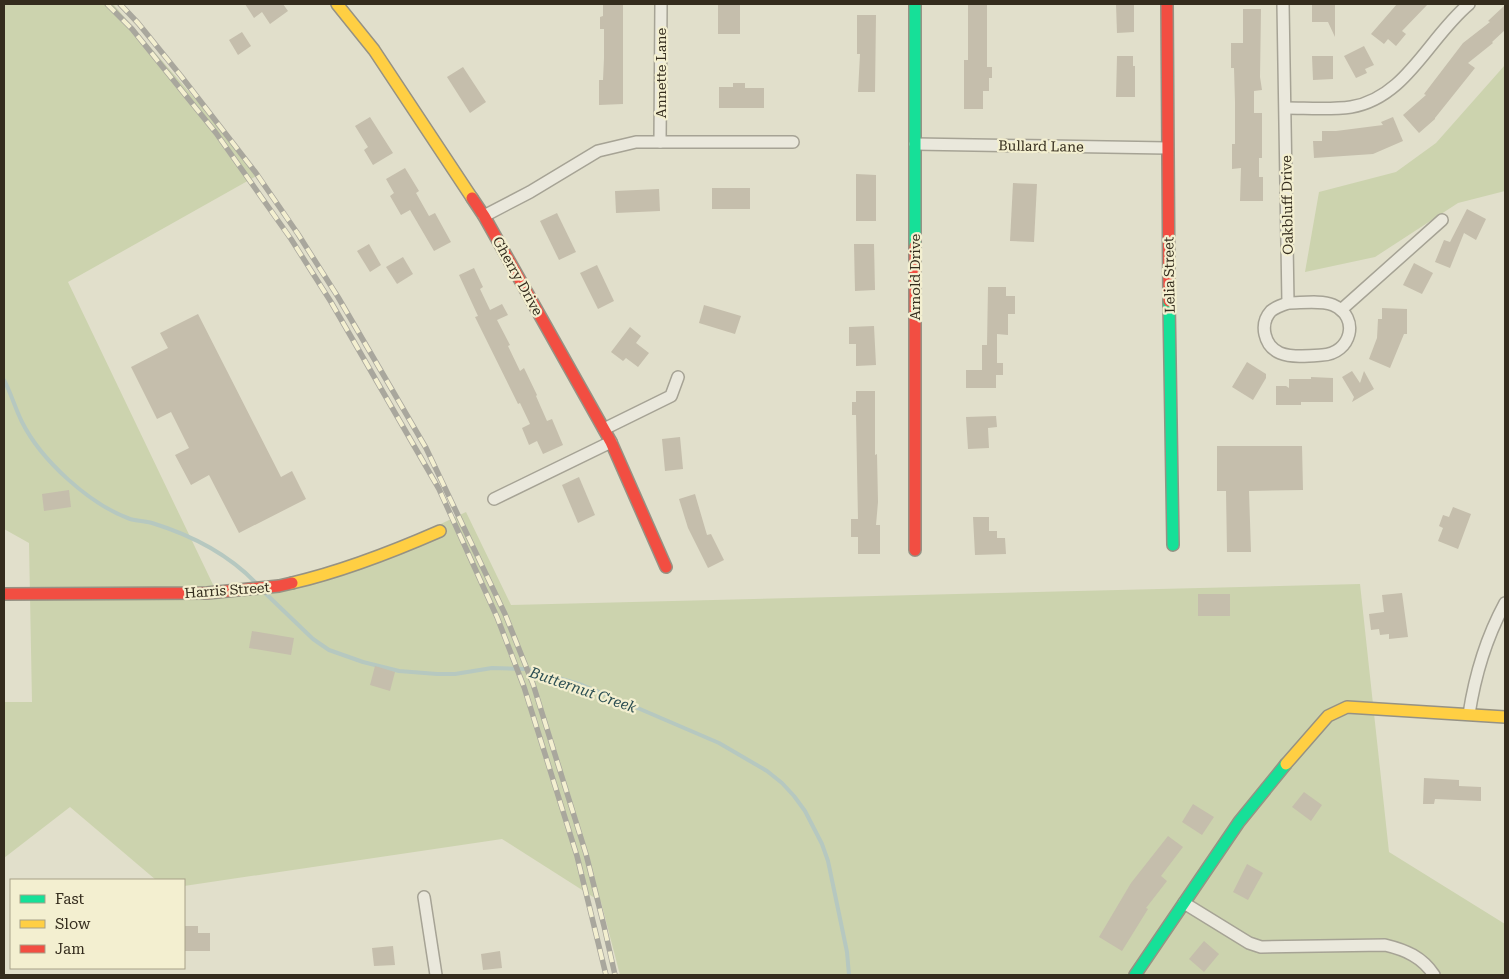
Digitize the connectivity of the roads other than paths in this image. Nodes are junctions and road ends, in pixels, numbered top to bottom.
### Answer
1 (337, 4) edge
2 (661, 4) edge
3 (915, 4) edge
4 (1167, 4) edge
5 (1283, 4) edge
6 (1469, 4) edge
7 (1286, 108) junction
8 (660, 142) junction
9 (793, 142) dead end
10 (915, 144) junction
11 (1167, 148) junction
12 (484, 216) junction
13 (1442, 220) dead end
14 (1288, 303) junction
15 (1341, 310) junction
16 (678, 377) dead end
17 (604, 429) junction
18 (611, 442) junction
19 (494, 499) dead end
20 (440, 531) dead end
21 (1173, 546) dead end
22 (915, 550) dead end
23 (666, 567) dead end
24 (4, 594) edge
25 (1505, 602) edge
26 (1468, 714) junction
27 (1505, 717) edge
28 (424, 897) dead end
29 (1184, 903) junction
30 (436, 975) edge
31 (1135, 975) edge
32 (1434, 975) edge

1 - 12 street, Gherry Drive
2 - 8 street, Annette Lane
3 - 10 street, Arnold Drive
4 - 11 street, Lelia Street
5 - 7 street, Oakbluff Drive
6 - 7 street
7 - 14 street, Oakbluff Drive
8 - 9 street
8 - 12 street
10 - 11 street, Bullard Lane
10 - 22 street, Arnold Drive
11 - 21 street, Lelia Street
12 - 17 street, Gherry Drive
13 - 15 street
14 - 15 street
14 - 15 street
16 - 17 street
17 - 18 street, Gherry Drive
18 - 19 street
18 - 23 street, Gherry Drive
20 - 24 street, Harris Street
25 - 26 street
26 - 27 street
26 - 29 street
28 - 30 street
29 - 31 street
29 - 32 street

